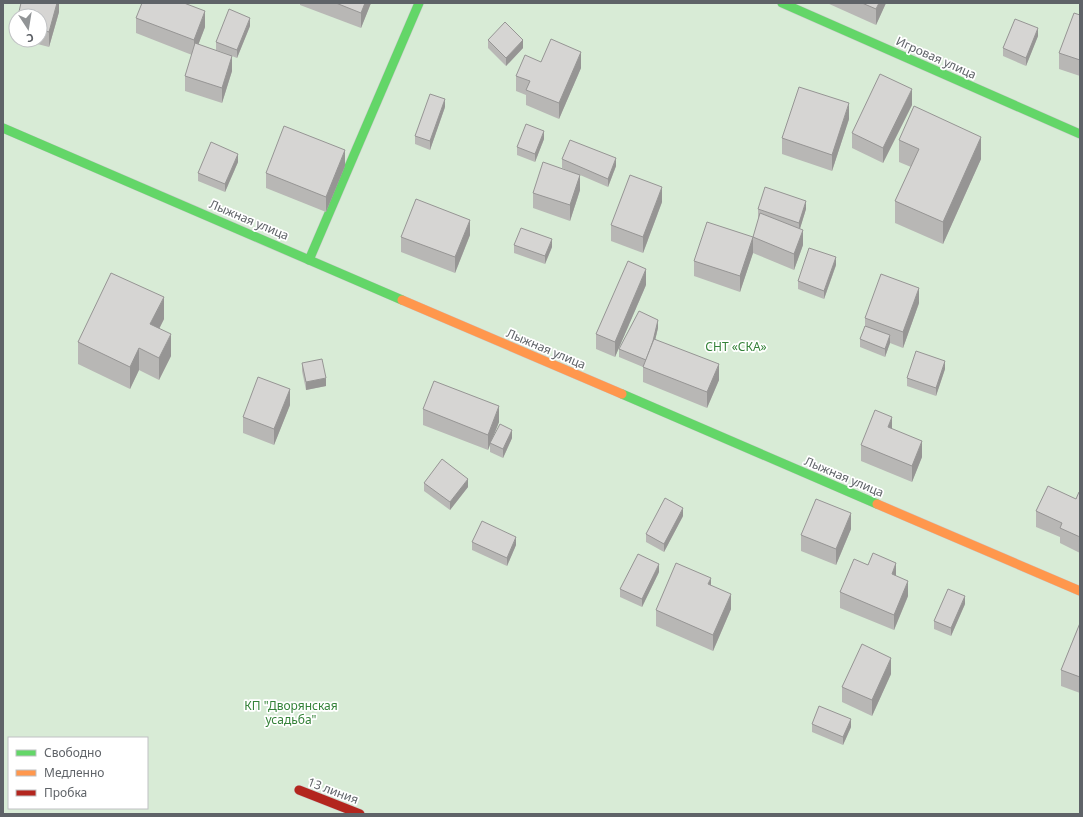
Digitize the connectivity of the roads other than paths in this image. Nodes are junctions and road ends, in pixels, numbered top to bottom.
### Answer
1 (419, 3) edge
2 (782, 3) edge
3 (3, 128) edge
4 (1080, 134) edge
5 (310, 260) junction
6 (1080, 591) edge
7 (298, 790) dead end
8 (360, 814) edge

1 - 5 street
2 - 4 street, Игровая улица
3 - 5 street, Лыжная улица
5 - 6 street, Лыжная улица
7 - 8 street, 13 линия

